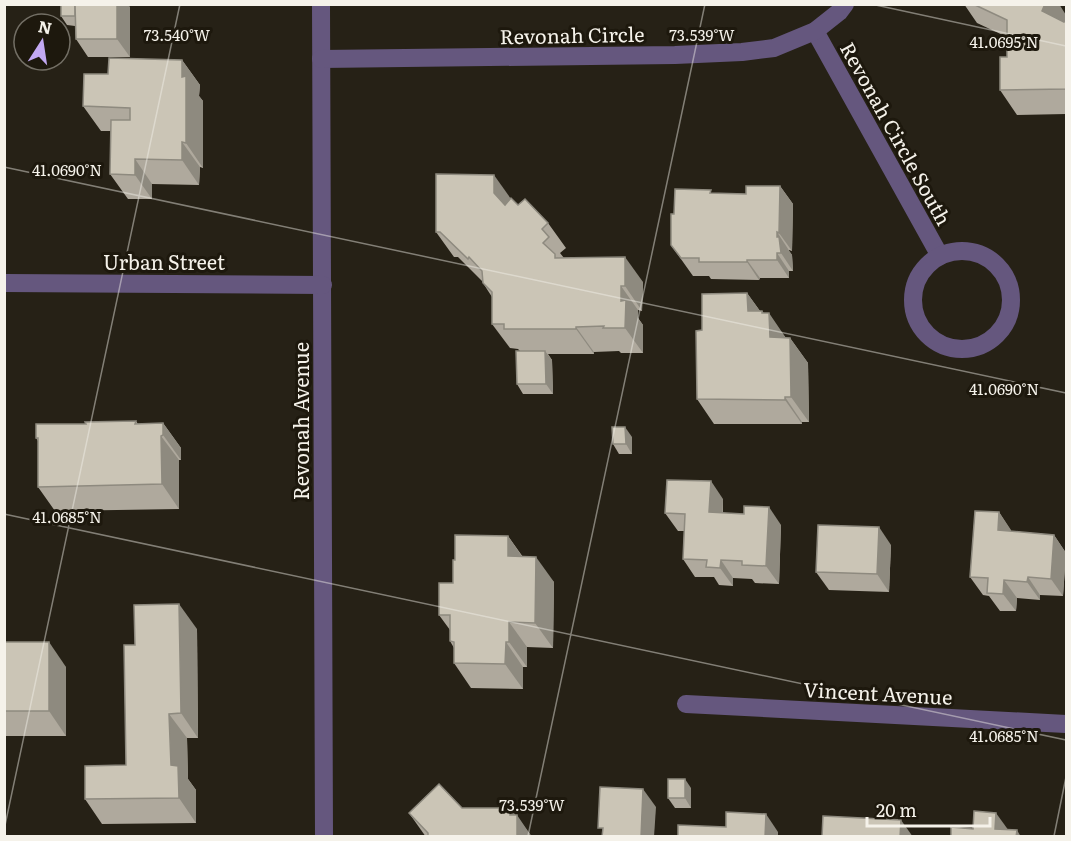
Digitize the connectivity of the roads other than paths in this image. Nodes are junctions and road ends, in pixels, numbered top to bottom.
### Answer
1 (321, 4) edge
2 (845, 4) edge
3 (815, 31) junction
4 (321, 59) junction
5 (940, 256) junction
6 (4, 283) edge
7 (323, 285) junction
8 (686, 704) dead end
9 (1066, 724) edge
10 (324, 837) edge

1 - 4 street, Revonah Avenue
2 - 3 street, Revonah Circle
3 - 4 street, Revonah Circle
3 - 5 street, Revonah Circle South
4 - 7 street, Revonah Avenue
5 - 5 street, Revonah Circle South
6 - 7 street, Urban Street
7 - 10 street, Revonah Avenue
8 - 9 street, Vincent Avenue

